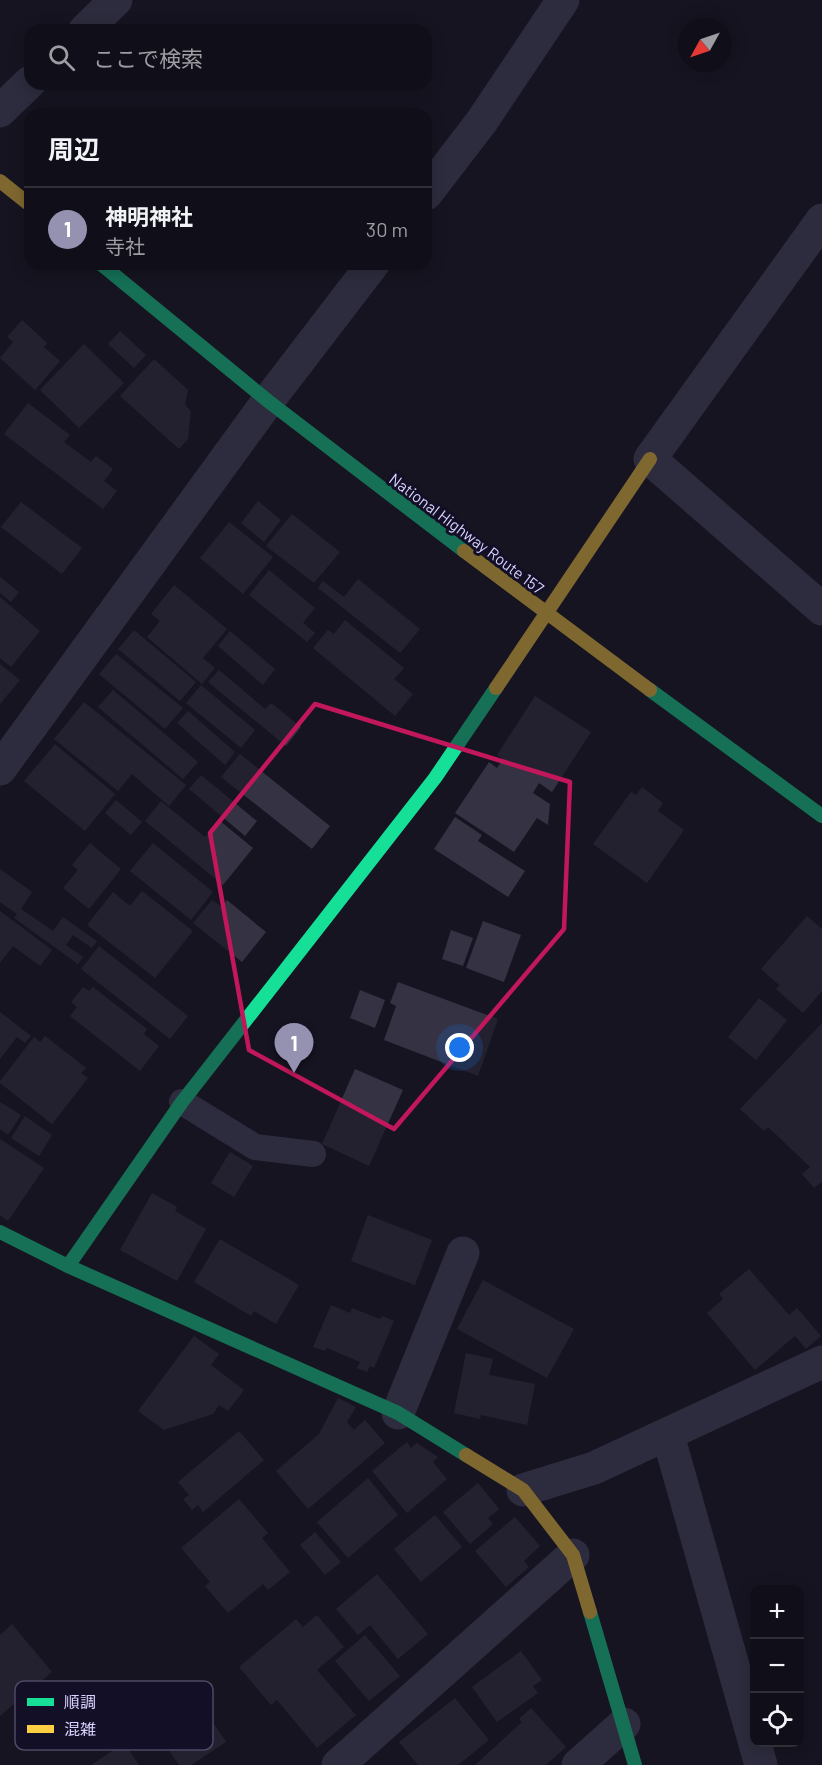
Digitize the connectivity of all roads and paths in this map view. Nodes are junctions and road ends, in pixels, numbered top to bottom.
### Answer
1 (116, 0) edge
2 (563, 0) edge
3 (91, 24) edge
4 (24, 88) edge
5 (0, 111) edge
6 (0, 181) edge
7 (432, 186) edge
8 (24, 201) edge
9 (822, 220) edge
10 (108, 270) edge
11 (368, 270) edge
12 (268, 401) junction
13 (650, 459) junction
14 (822, 609) edge
15 (545, 613) junction
16 (0, 769) edge
17 (822, 816) edge
18 (182, 1102) junction
19 (313, 1154) dead end
20 (0, 1232) edge
21 (463, 1254) dead end
22 (68, 1266) junction
23 (822, 1362) edge
24 (398, 1413) junction
25 (668, 1435) junction
26 (523, 1490) junction
27 (573, 1555) junction
28 (624, 1724) junction
29 (338, 1765) edge
30 (578, 1765) edge
31 (635, 1765) edge
32 (761, 1765) edge

1 - 3 street
2 - 7 street
4 - 5 street
6 - 8 main road
9 - 13 street
10 - 12 main road, National Highway Route 157
11 - 12 street
12 - 15 main road, National Highway Route 157
12 - 16 street
13 - 14 street
13 - 15 main road
15 - 17 main road, National Highway Route 157
15 - 18 main road
18 - 19 lane
18 - 22 main road
20 - 22 main road
21 - 24 street
22 - 24 main road
23 - 25 street
24 - 26 main road
25 - 26 street
25 - 32 street
26 - 27 main road
27 - 28 main road
27 - 29 street
28 - 30 street
28 - 31 main road

